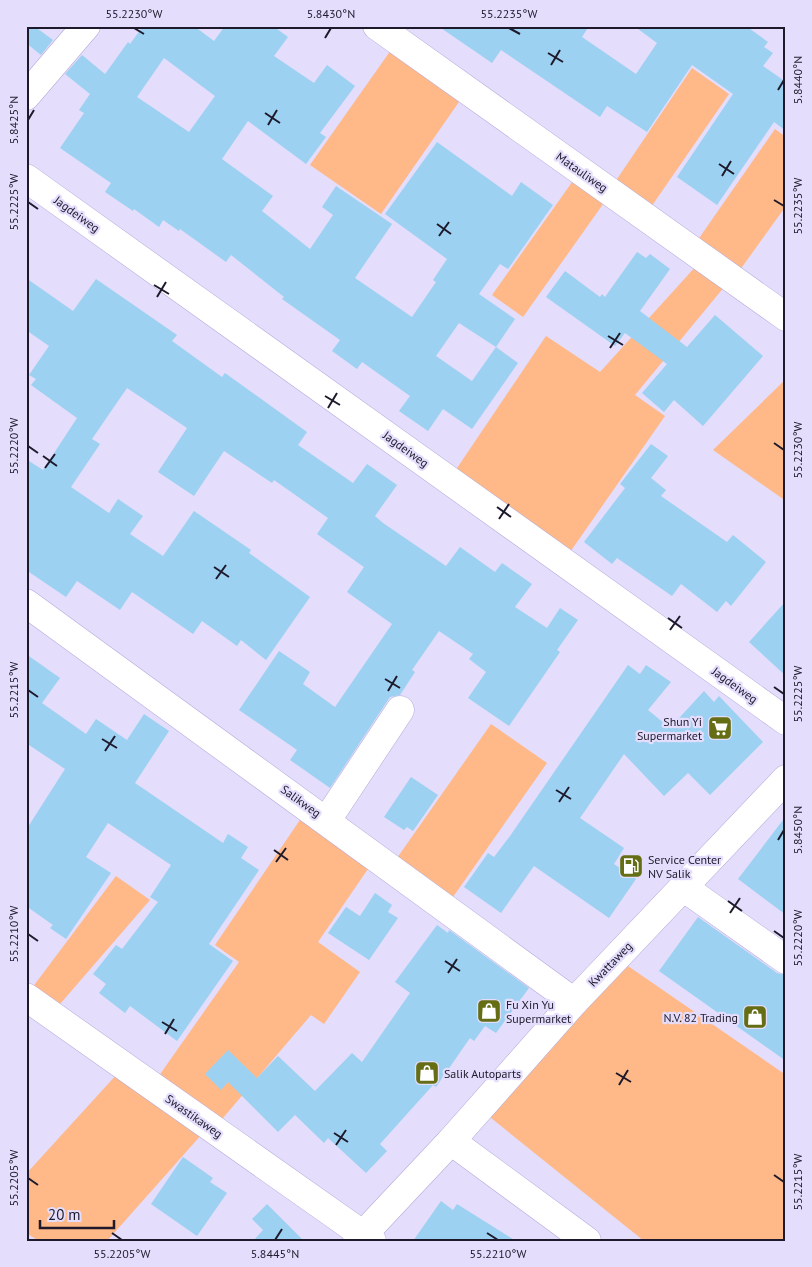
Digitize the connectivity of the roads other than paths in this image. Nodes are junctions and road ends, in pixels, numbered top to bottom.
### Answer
1 (86, 26) edge
2 (377, 26) edge
3 (26, 96) edge
4 (26, 178) edge
5 (786, 317) edge
6 (26, 603) edge
7 (400, 710) dead end
8 (786, 721) edge
9 (786, 779) edge
10 (327, 820) junction
11 (684, 887) junction
12 (786, 960) edge
13 (26, 997) edge
14 (574, 1002) junction
15 (451, 1140) junction
16 (364, 1239) edge
17 (587, 1241) edge

1 - 3 street
2 - 5 street, Matauliweg
4 - 8 street, Jagdeiweg
6 - 10 street, Salikweg
7 - 10 street
9 - 11 street, Kwattaweg
10 - 14 street, Salikweg
11 - 12 street
11 - 14 street, Kwattaweg
13 - 16 street, Swastikaweg
14 - 15 street, Kwattaweg
15 - 16 street, Kwattaweg
15 - 17 street

